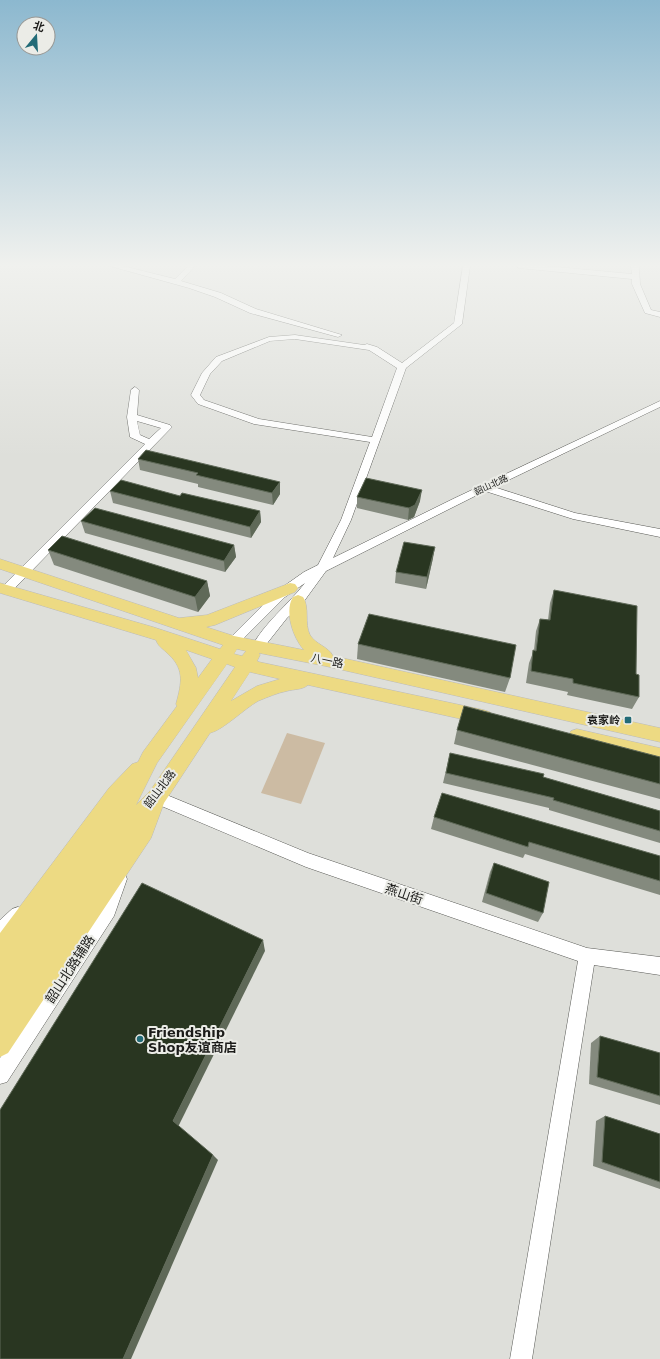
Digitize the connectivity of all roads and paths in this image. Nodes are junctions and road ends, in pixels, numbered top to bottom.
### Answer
1 (319, 329) edge
2 (451, 329) edge
3 (374, 349) junction
4 (402, 367) junction
5 (135, 390) dead end
6 (660, 404) edge
7 (132, 417) junction
8 (375, 440) junction
9 (150, 444) junction
10 (484, 488) junction
11 (660, 533) edge
12 (0, 564) edge
13 (322, 568) junction
14 (24, 572) junction
15 (3, 589) edge
16 (294, 594) junction
17 (174, 622) junction
18 (153, 633) junction
19 (228, 649) junction
20 (252, 656) junction
21 (334, 662) junction
22 (324, 683) junction
23 (182, 712) junction
24 (496, 719) edge
25 (559, 732) edge
26 (660, 735) edge
27 (193, 741) junction
28 (660, 756) edge
29 (150, 758) junction
30 (157, 797) junction
31 (127, 857) junction
32 (3, 934) edge
33 (587, 956) junction
34 (660, 966) edge
35 (0, 982) edge
36 (0, 1013) edge
37 (0, 1046) edge
38 (0, 1074) edge
39 (520, 1359) edge

1 - 3 street
2 - 4 street
3 - 4 street
3 - 8 street
4 - 8 street
5 - 7 street
6 - 10 street, 韶山北路
7 - 9 street
7 - 9 street
8 - 13 street
9 - 14 street
10 - 11 street
10 - 13 street, 韶山北路
12 - 14 main road, 八一路
13 - 16 street, 韶山北路
14 - 15 street
14 - 17 main road, 八一路
15 - 18 main road, 八一路
16 - 17 main road
16 - 19 street, 韶山北路
16 - 20 street, 韶山北路
16 - 21 main road
17 - 19 main road, 八一路
18 - 19 main road, 八一路
18 - 23 main road
19 - 20 main road, 八一路
19 - 23 main road, 韶山北路
20 - 21 main road, 八一路
20 - 22 main road, 八一路
20 - 27 main road, 韶山北路
21 - 26 main road, 八一路
22 - 24 main road, 八一路
22 - 27 main road
23 - 29 main road, 韶山北路
25 - 28 main road
27 - 30 main road, 韶山北路
29 - 32 main road
29 - 35 main road, 韶山北路
30 - 31 main road
30 - 33 street, 燕山街
30 - 36 main road, 韶山北路
31 - 37 main road
31 - 38 street, 韶山北路辅路
33 - 34 street, 燕山街
33 - 39 street

